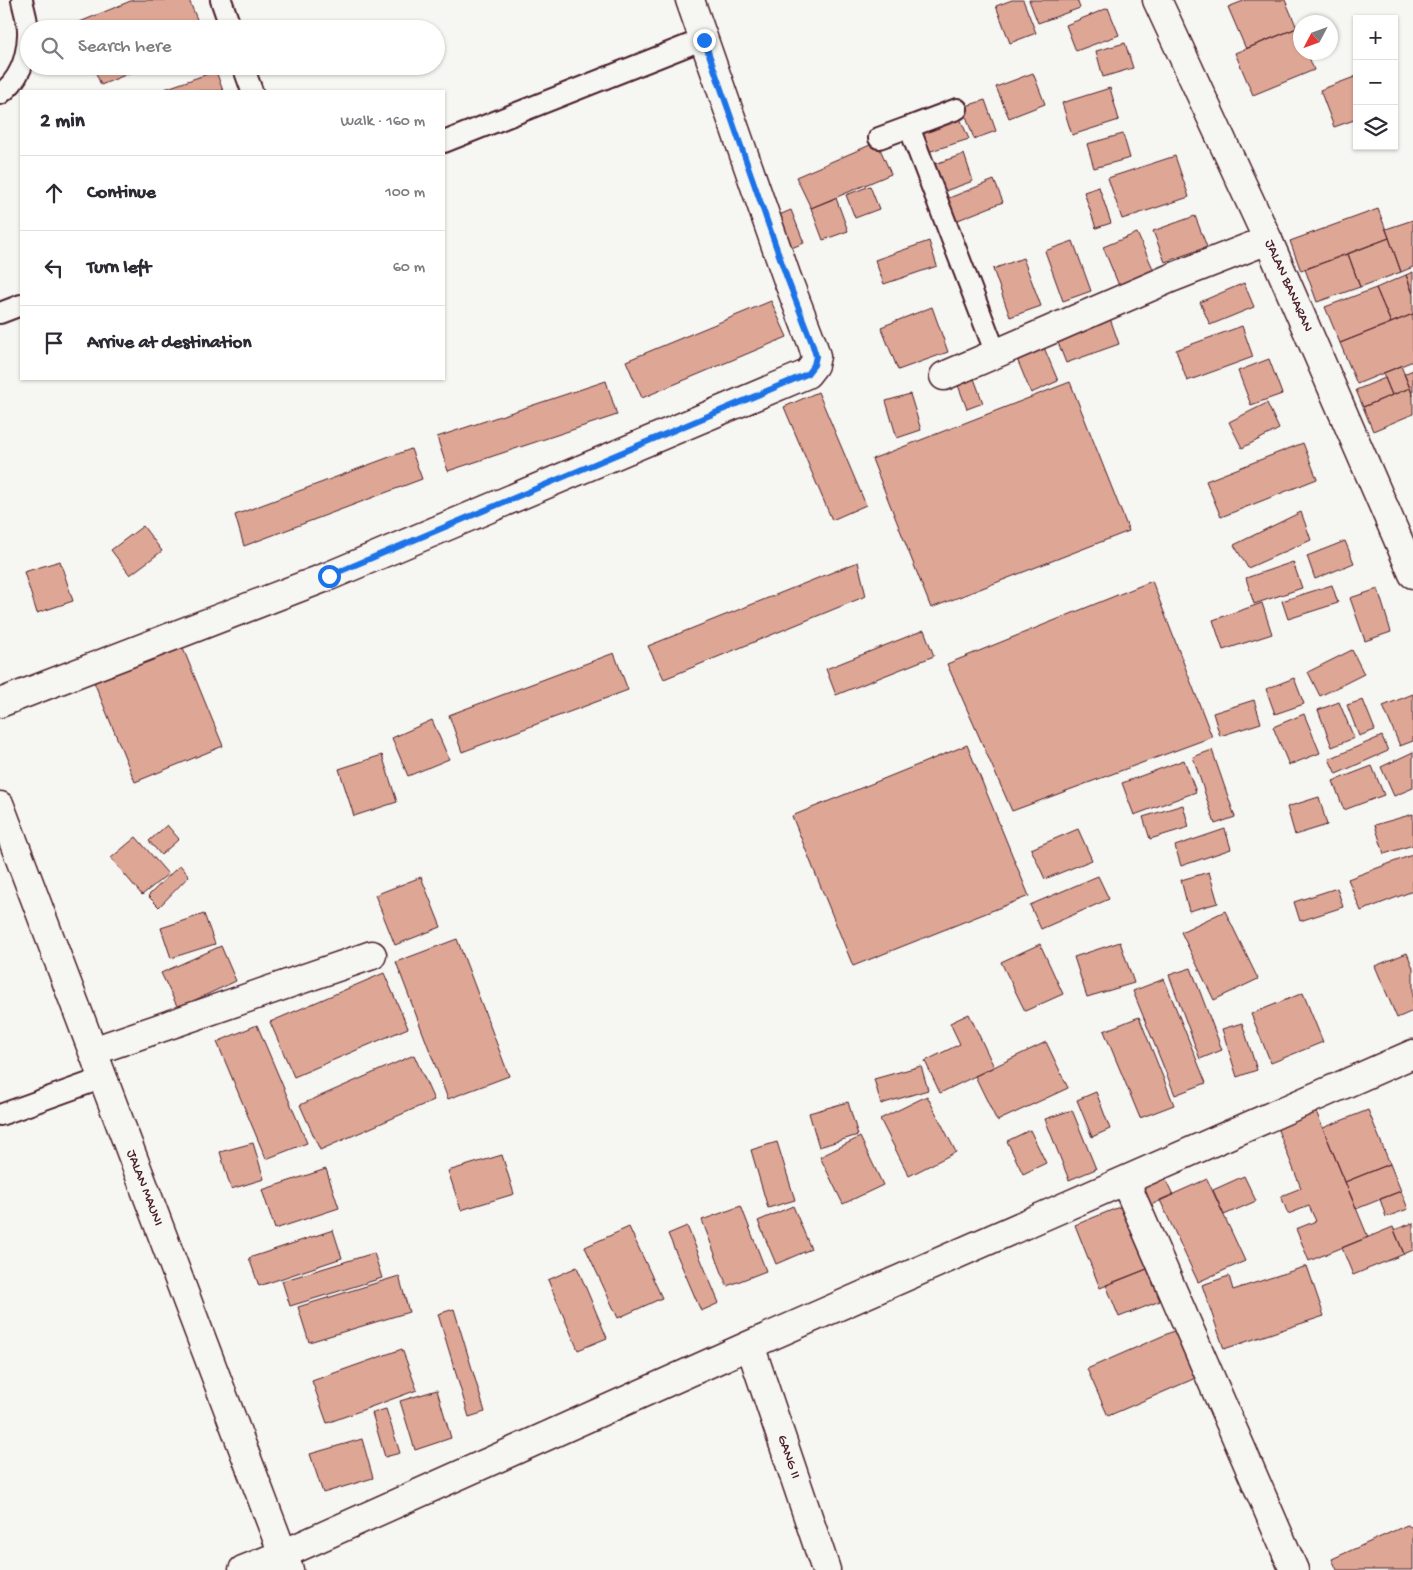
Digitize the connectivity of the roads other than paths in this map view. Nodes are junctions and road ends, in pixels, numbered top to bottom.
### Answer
1 (22, 0) edge
2 (221, 0) edge
3 (690, 0) edge
4 (1157, 0) edge
5 (26, 20) edge
6 (228, 20) edge
7 (704, 40) junction
8 (20, 70) edge
9 (246, 75) edge
10 (252, 90) edge
11 (0, 94) edge
12 (957, 109) dead end
13 (909, 126) junction
14 (879, 138) dead end
15 (445, 142) edge
16 (1268, 240) junction
17 (20, 305) edge
18 (0, 313) edge
19 (996, 354) junction
20 (944, 376) dead end
21 (1413, 574) edge
22 (0, 703) edge
23 (0, 806) edge
24 (372, 955) dead end
25 (93, 1051) junction
26 (1413, 1054) edge
27 (103, 1078) junction
28 (0, 1116) edge
29 (1125, 1181) junction
30 (750, 1345) junction
31 (286, 1562) edge
32 (243, 1570) edge
33 (826, 1570) edge
34 (1294, 1570) edge

1 - 5 lane
2 - 6 lane
3 - 7 street
4 - 16 street, JALAN BANARAN
7 - 15 lane
7 - 22 street
8 - 11 lane
9 - 10 lane
12 - 13 lane
13 - 14 lane
13 - 19 lane
16 - 19 street
16 - 21 street, JALAN BANARAN
17 - 18 lane
19 - 20 street
23 - 25 street, JALAN MAUNI
24 - 25 street
25 - 27 street, JALAN MAUNI
26 - 29 street
27 - 28 lane
27 - 31 street, JALAN MAUNI
29 - 30 street
29 - 34 street
30 - 31 street
30 - 33 street, GANG II
31 - 32 street

